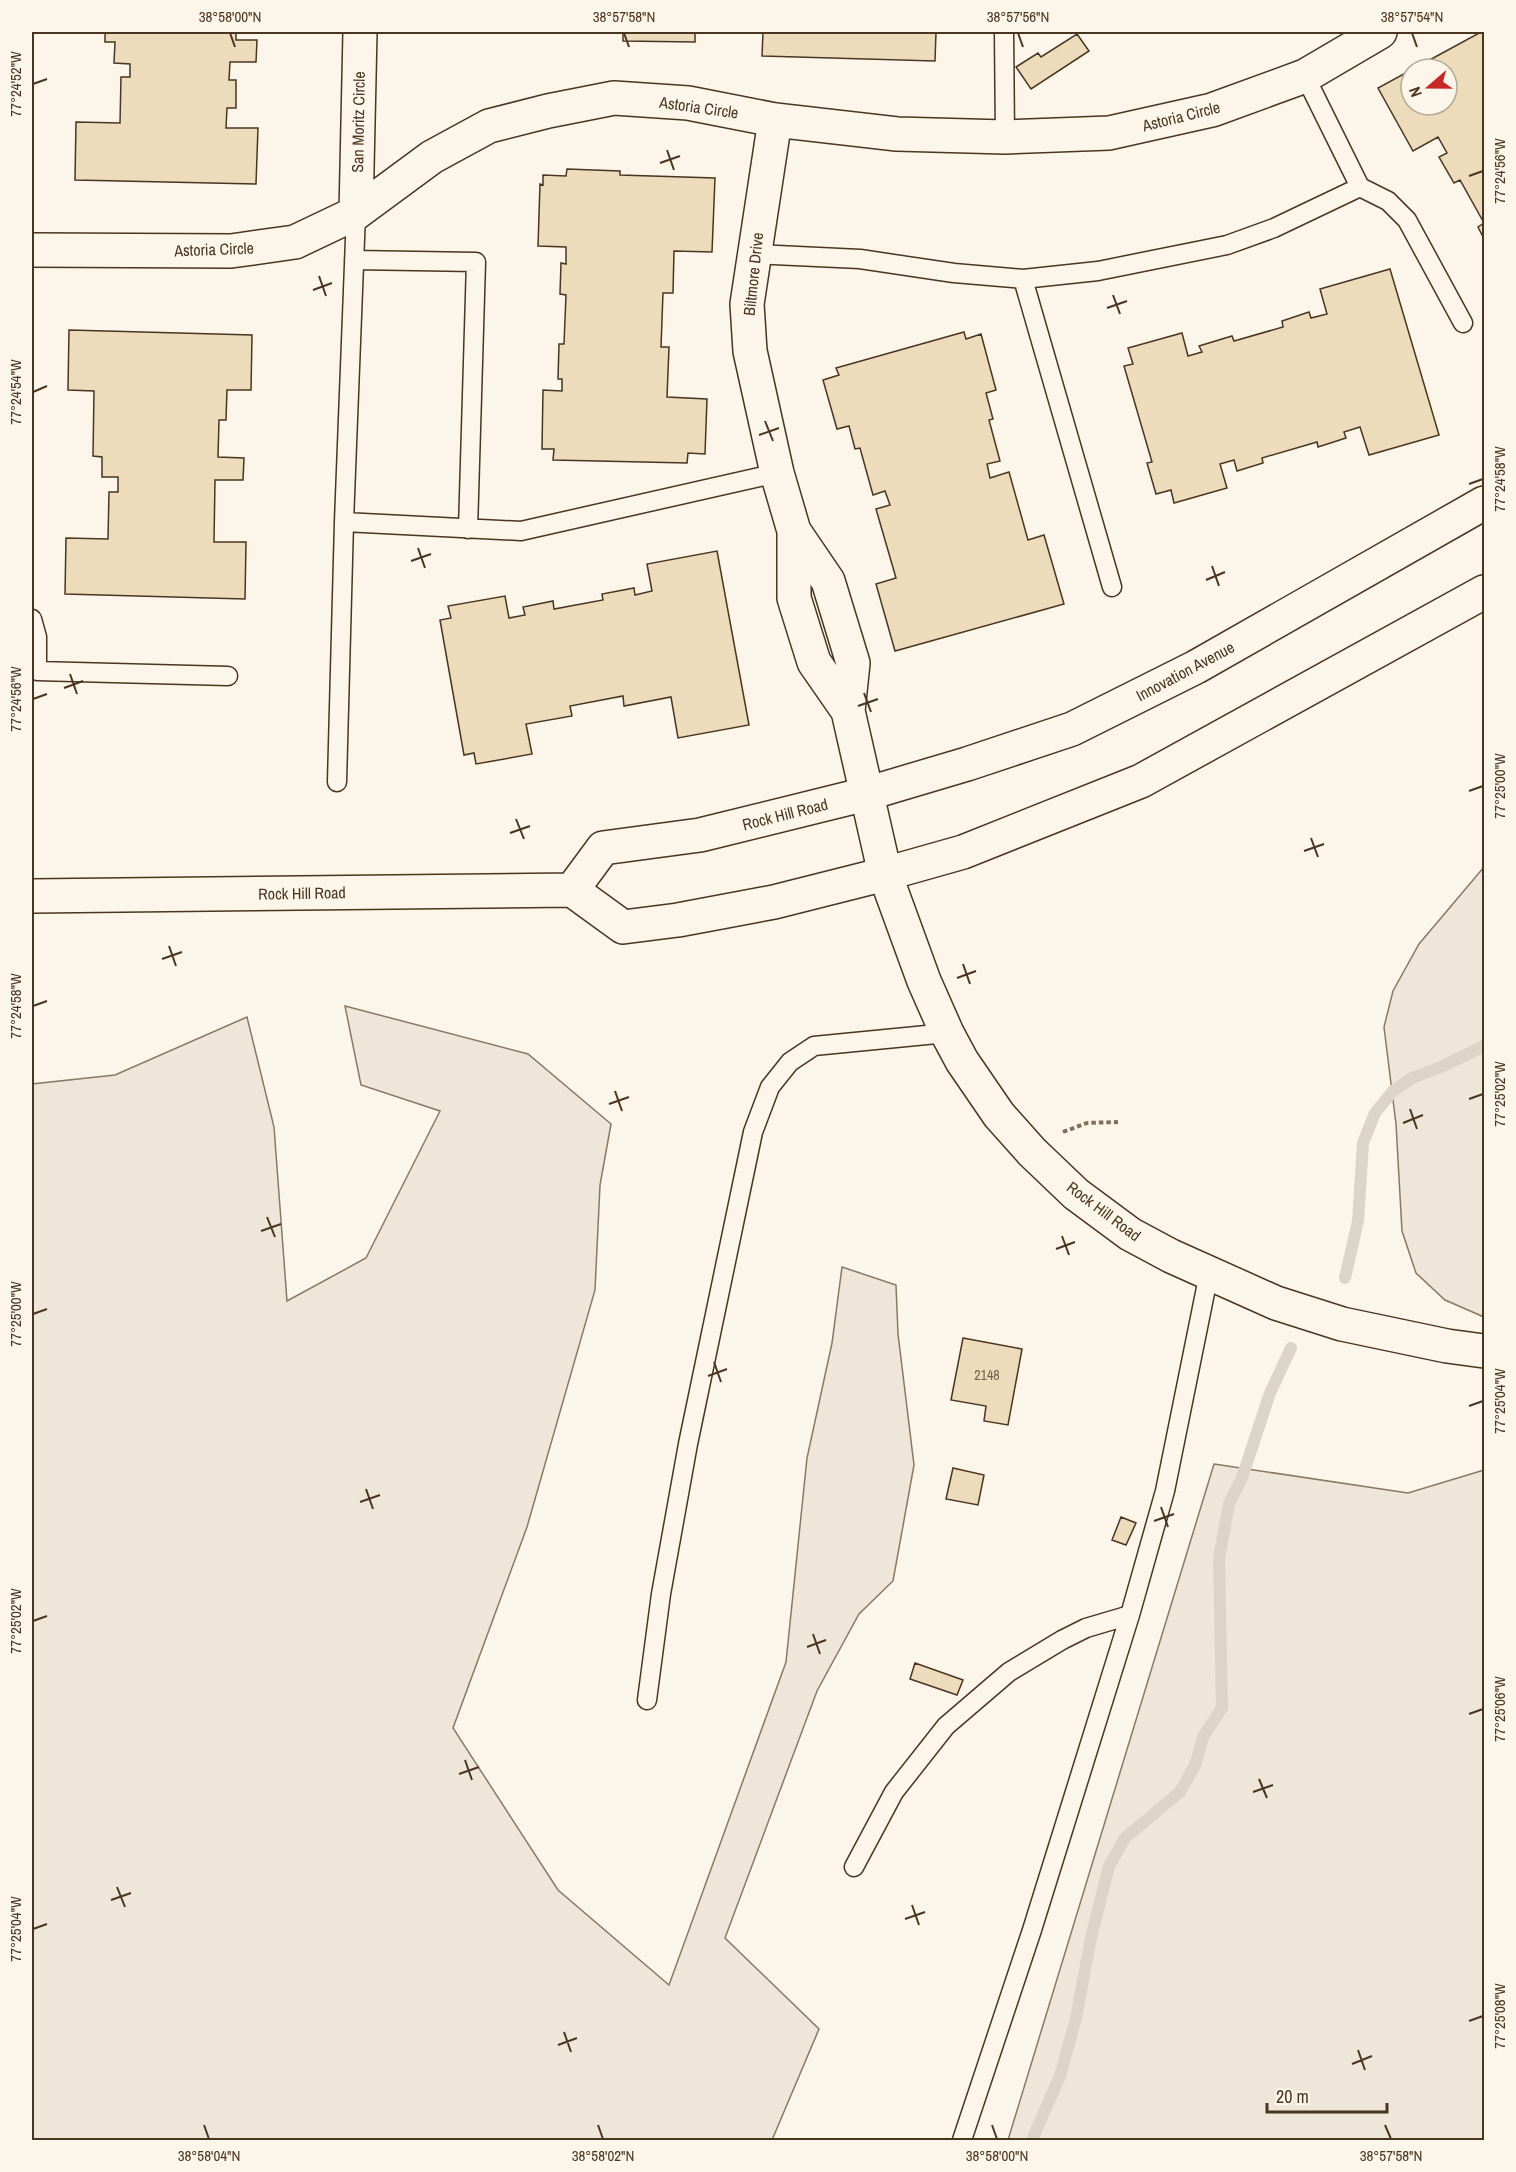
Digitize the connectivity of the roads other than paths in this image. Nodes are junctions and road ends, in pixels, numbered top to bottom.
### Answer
1 (360, 32) edge
2 (1004, 32) edge
3 (1380, 32) edge
4 (1305, 76) junction
5 (775, 120) junction
6 (1005, 137) junction
7 (1360, 188) junction
8 (356, 213) junction
9 (32, 250) edge
10 (754, 254) junction
11 (354, 260) junction
12 (1023, 279) junction
13 (1463, 323) dead end
14 (777, 473) junction
15 (1485, 503) edge
16 (344, 522) junction
17 (468, 529) junction
18 (1112, 586) dead end
19 (1485, 592) edge
20 (32, 619) edge
21 (228, 676) dead end
22 (338, 782) dead end
23 (866, 794) junction
24 (885, 874) junction
25 (572, 890) junction
26 (32, 896) edge
27 (947, 1033) junction
28 (1209, 1273) junction
29 (1485, 1351) edge
30 (1130, 1615) junction
31 (647, 1700) dead end
32 (854, 1867) dead end
33 (962, 2140) edge

1 - 8 street, San Moritz Circle
2 - 6 lane
3 - 4 street, Astoria Circle
4 - 6 street, Astoria Circle
4 - 7 lane
5 - 6 street, Astoria Circle
5 - 8 street, Astoria Circle
5 - 10 street, Biltmore Drive
7 - 12 lane
7 - 13 lane
8 - 9 street, Astoria Circle
8 - 11 lane
10 - 12 lane
10 - 14 street, Biltmore Drive
11 - 16 lane
11 - 17 lane
12 - 18 lane
14 - 17 lane
14 - 23 street, Biltmore Drive
15 - 23 street, Innovation Avenue
16 - 17 lane
16 - 22 lane
19 - 24 street
20 - 21 lane
23 - 24 street, Rock Hill Road
23 - 25 street, Rock Hill Road
24 - 25 street
24 - 27 street, Rock Hill Road
25 - 26 street, Rock Hill Road
27 - 28 street, Rock Hill Road
27 - 31 lane
28 - 29 street, Rock Hill Road
28 - 30 lane
30 - 32 lane
30 - 33 lane

